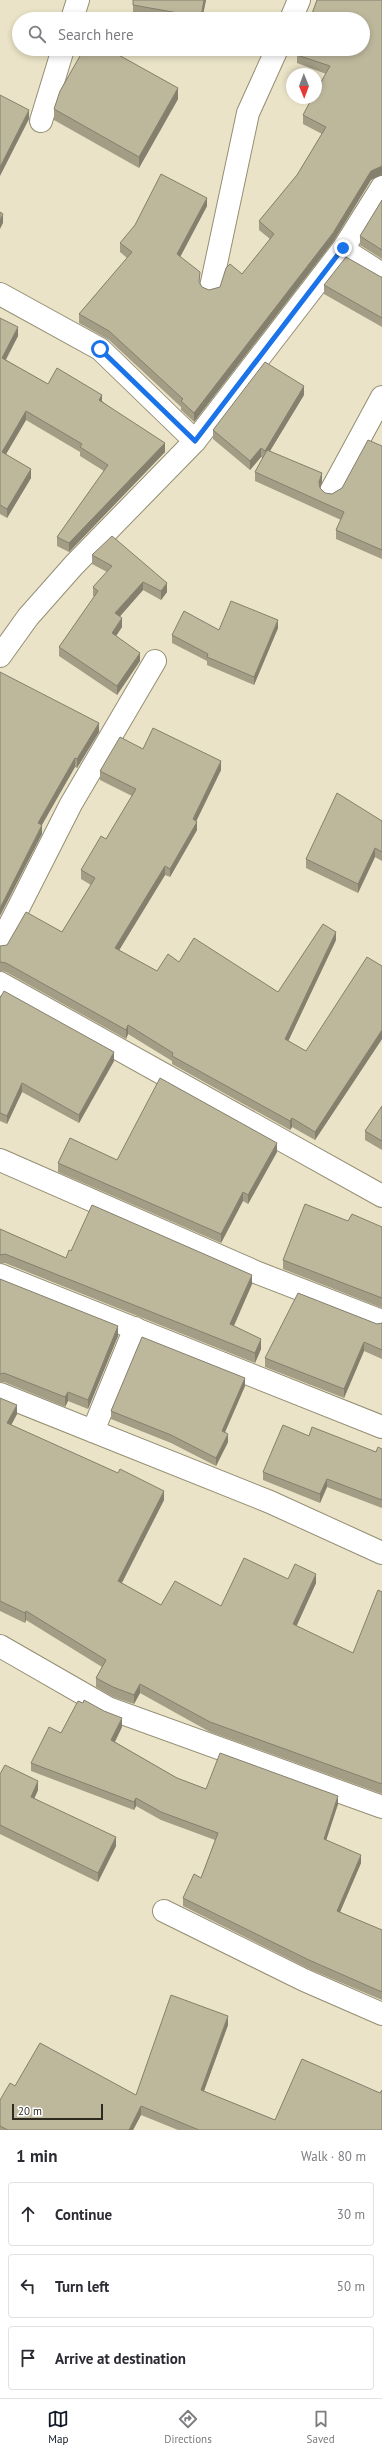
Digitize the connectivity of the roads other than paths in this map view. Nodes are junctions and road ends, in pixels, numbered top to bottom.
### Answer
1 (78, 0) edge
2 (300, 0) edge
3 (74, 12) edge
4 (294, 12) edge
5 (61, 56) edge
6 (274, 56) edge
7 (41, 121) dead end
8 (382, 187) edge
9 (343, 248) junction
10 (382, 274) edge
11 (211, 287) dead end
12 (0, 294) edge
13 (382, 397) edge
14 (195, 441) junction
15 (331, 491) dead end
16 (0, 656) edge
17 (155, 661) dead end
18 (0, 944) edge
19 (0, 983) edge
20 (0, 1160) edge
21 (382, 1196) edge
22 (0, 1274) edge
23 (382, 1321) edge
24 (135, 1328) junction
25 (0, 1394) edge
26 (382, 1427) edge
27 (93, 1431) junction
28 (382, 1553) edge
29 (0, 1646) edge
30 (382, 1807) edge
31 (164, 1911) dead end
32 (382, 2014) edge

1 - 3 street
2 - 4 street
5 - 7 street
6 - 11 street
8 - 9 street
9 - 10 street
9 - 14 street
12 - 14 street
13 - 15 street
14 - 16 street
17 - 18 street
19 - 21 street
20 - 23 street
22 - 24 street
24 - 26 street
24 - 27 street
25 - 27 street
27 - 28 street
29 - 30 street
31 - 32 street

